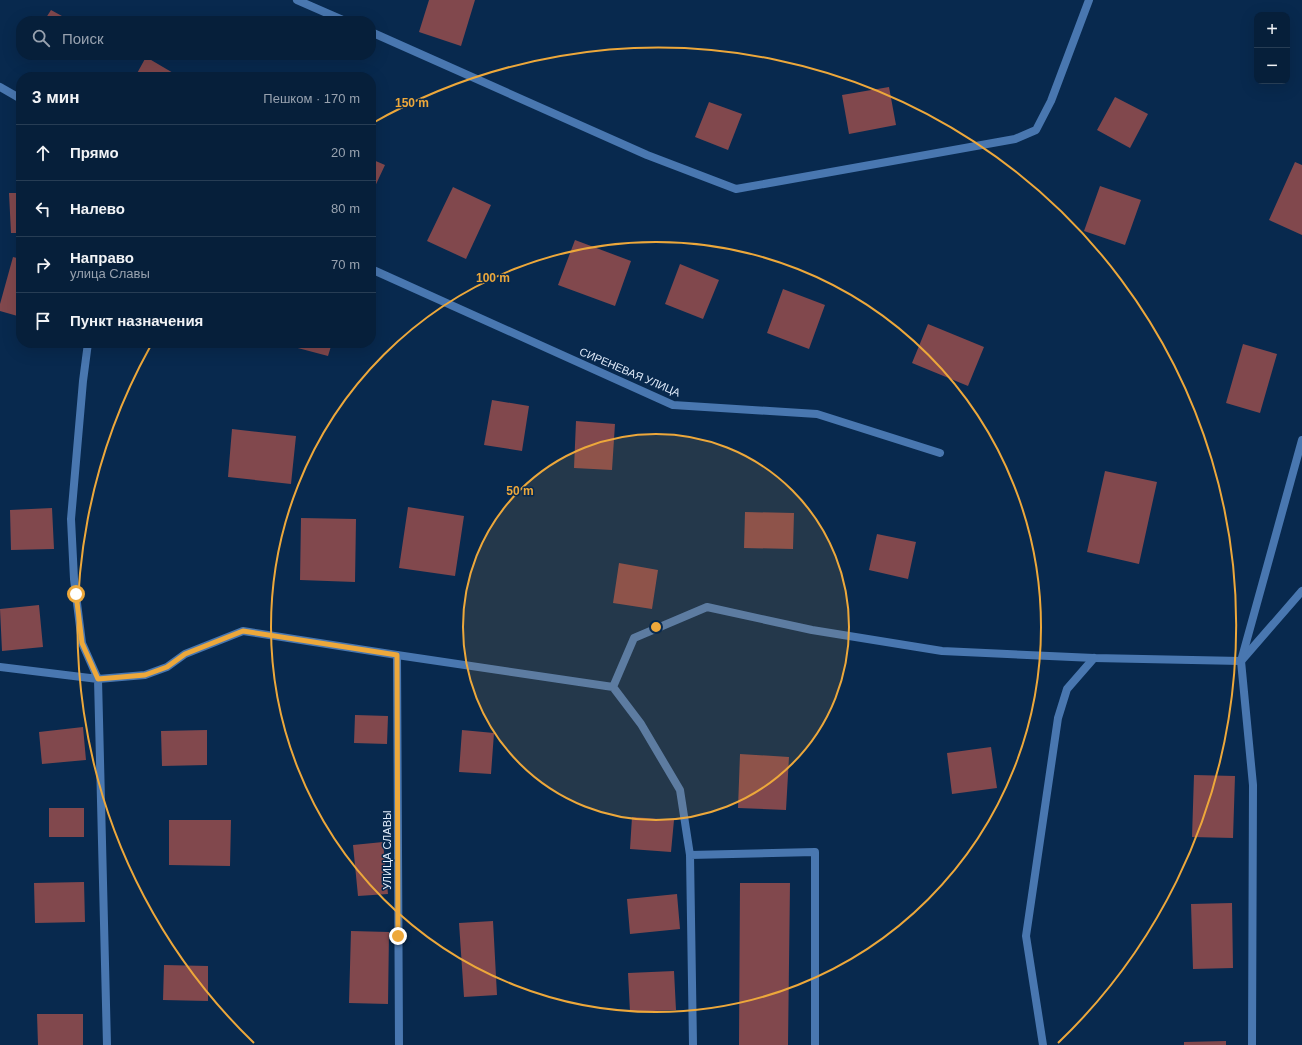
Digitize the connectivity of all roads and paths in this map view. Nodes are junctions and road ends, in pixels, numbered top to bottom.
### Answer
1 (297, 0) edge
2 (1089, 0) edge
3 (334, 16) edge
4 (376, 34) edge
5 (0, 87) edge
6 (16, 96) edge
7 (376, 271) edge
8 (87, 348) edge
9 (1302, 440) edge
10 (940, 453) dead end
11 (1302, 591) edge
12 (397, 655) junction
13 (1094, 658) junction
14 (1241, 661) junction
15 (0, 667) edge
16 (98, 679) junction
17 (613, 687) junction
18 (690, 855) junction
19 (107, 1045) edge
20 (399, 1045) edge
21 (693, 1045) edge
22 (815, 1045) edge
23 (1043, 1045) edge
24 (1252, 1045) edge

1 - 3 street
2 - 4 street
5 - 6 street
7 - 10 street, СИРЕНЕВАЯ УЛИЦА
8 - 16 street
9 - 14 street
11 - 14 street
12 - 16 street
12 - 17 street
12 - 20 street, УЛИЦА СЛАВЫ
13 - 14 street
13 - 17 street
13 - 23 street
14 - 24 street
15 - 16 street
16 - 19 street
17 - 18 street
18 - 21 street
18 - 22 street

